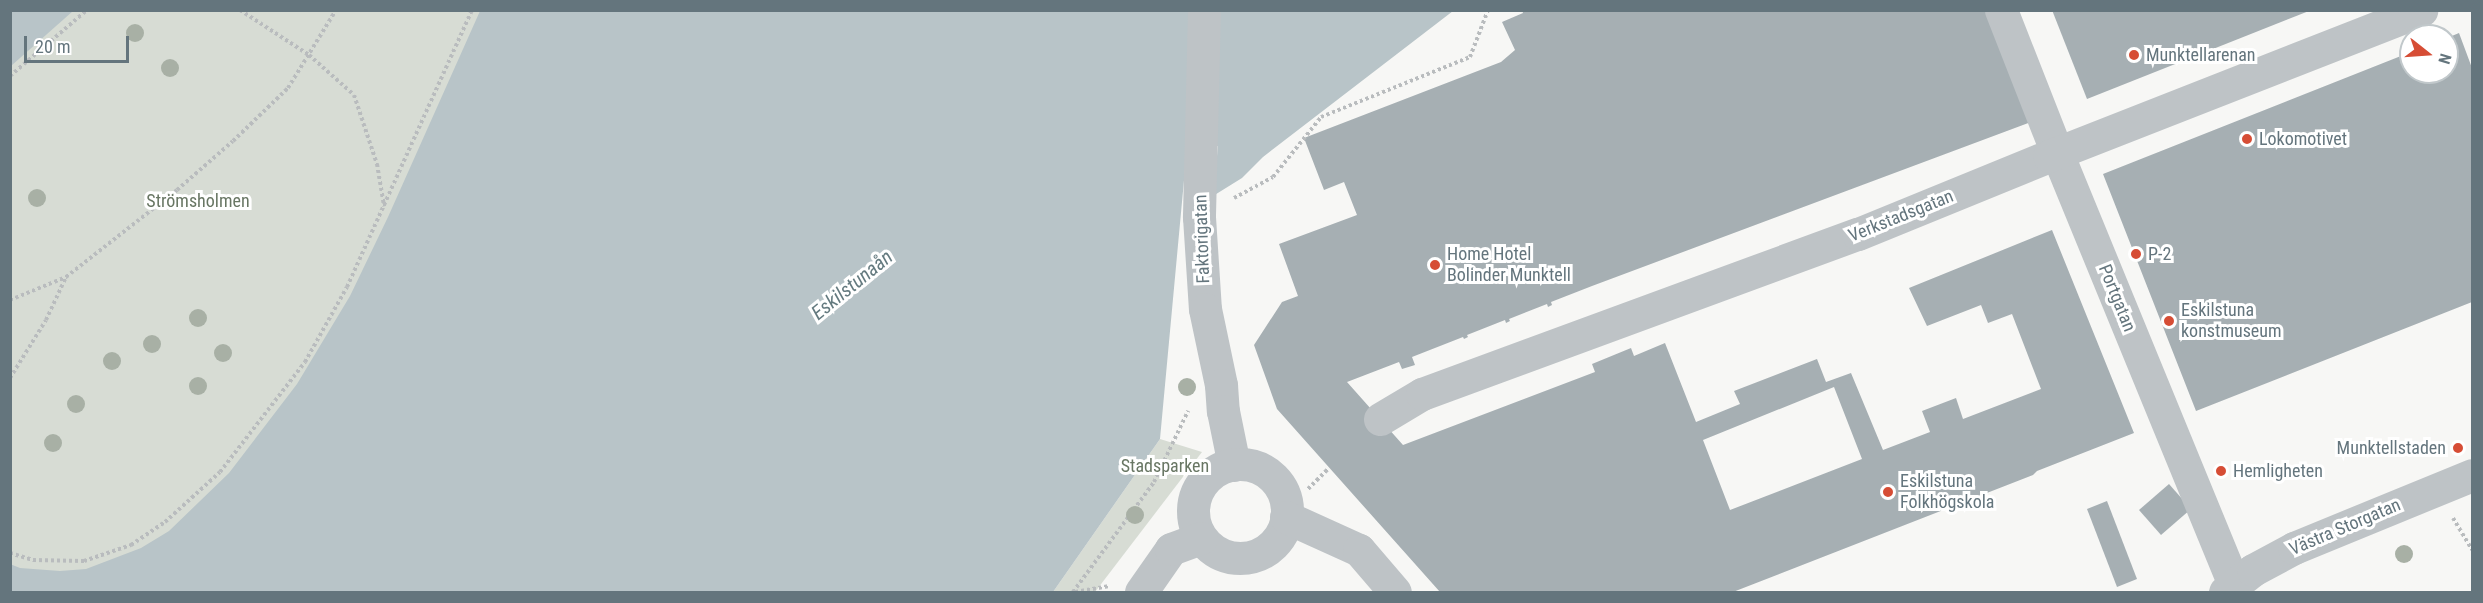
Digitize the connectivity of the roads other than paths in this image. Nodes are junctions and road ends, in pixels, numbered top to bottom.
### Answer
1 (1204, 10) edge
2 (2001, 10) edge
3 (2421, 10) edge
4 (2057, 153) junction
5 (1380, 419) dead end
6 (1234, 465) junction
7 (2472, 475) edge
8 (1286, 517) junction
9 (1201, 538) junction
10 (1129, 589) edge
11 (2230, 589) edge
12 (1395, 592) edge

1 - 6 street, Faktorigatan
2 - 4 street, Portgatan
3 - 4 street, Verkstadsgatan
4 - 5 street, Verkstadsgatan
4 - 11 street, Portgatan
6 - 8 street
6 - 9 street
7 - 11 street, Västra Storgatan
8 - 9 street
8 - 12 street
9 - 10 street

